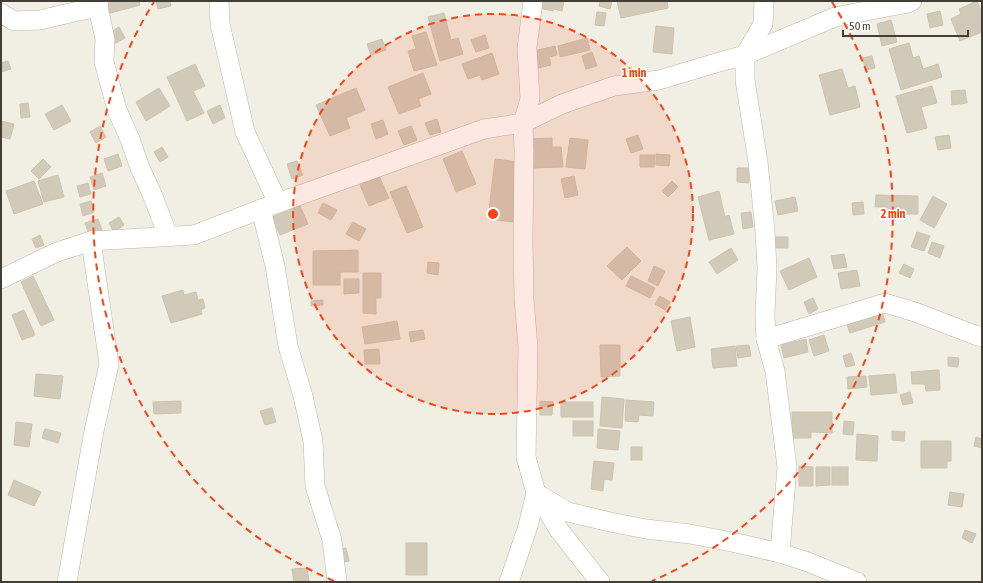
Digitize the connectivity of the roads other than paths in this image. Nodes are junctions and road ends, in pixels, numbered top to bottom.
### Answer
1 (219, 1) edge
2 (533, 1) edge
3 (764, 1) edge
4 (912, 1) edge
5 (99, 4) edge
6 (1, 14) edge
7 (745, 56) junction
8 (523, 123) junction
9 (278, 203) junction
10 (261, 209) junction
11 (168, 236) junction
12 (91, 241) junction
13 (1, 279) edge
14 (982, 336) edge
15 (766, 339) junction
16 (536, 493) junction
17 (780, 554) junction
18 (67, 582) edge
19 (337, 582) edge
20 (509, 582) edge
21 (600, 582) edge
22 (857, 582) edge

1 - 9 street
2 - 8 street
3 - 7 street
4 - 7 street
5 - 6 street
5 - 11 street
7 - 8 street
7 - 15 street
8 - 9 street
8 - 16 street
9 - 10 street
10 - 11 street
10 - 19 street
11 - 12 street
12 - 13 street
12 - 18 street
14 - 15 street
15 - 17 street
16 - 17 street
16 - 20 street
16 - 21 street
17 - 22 street

